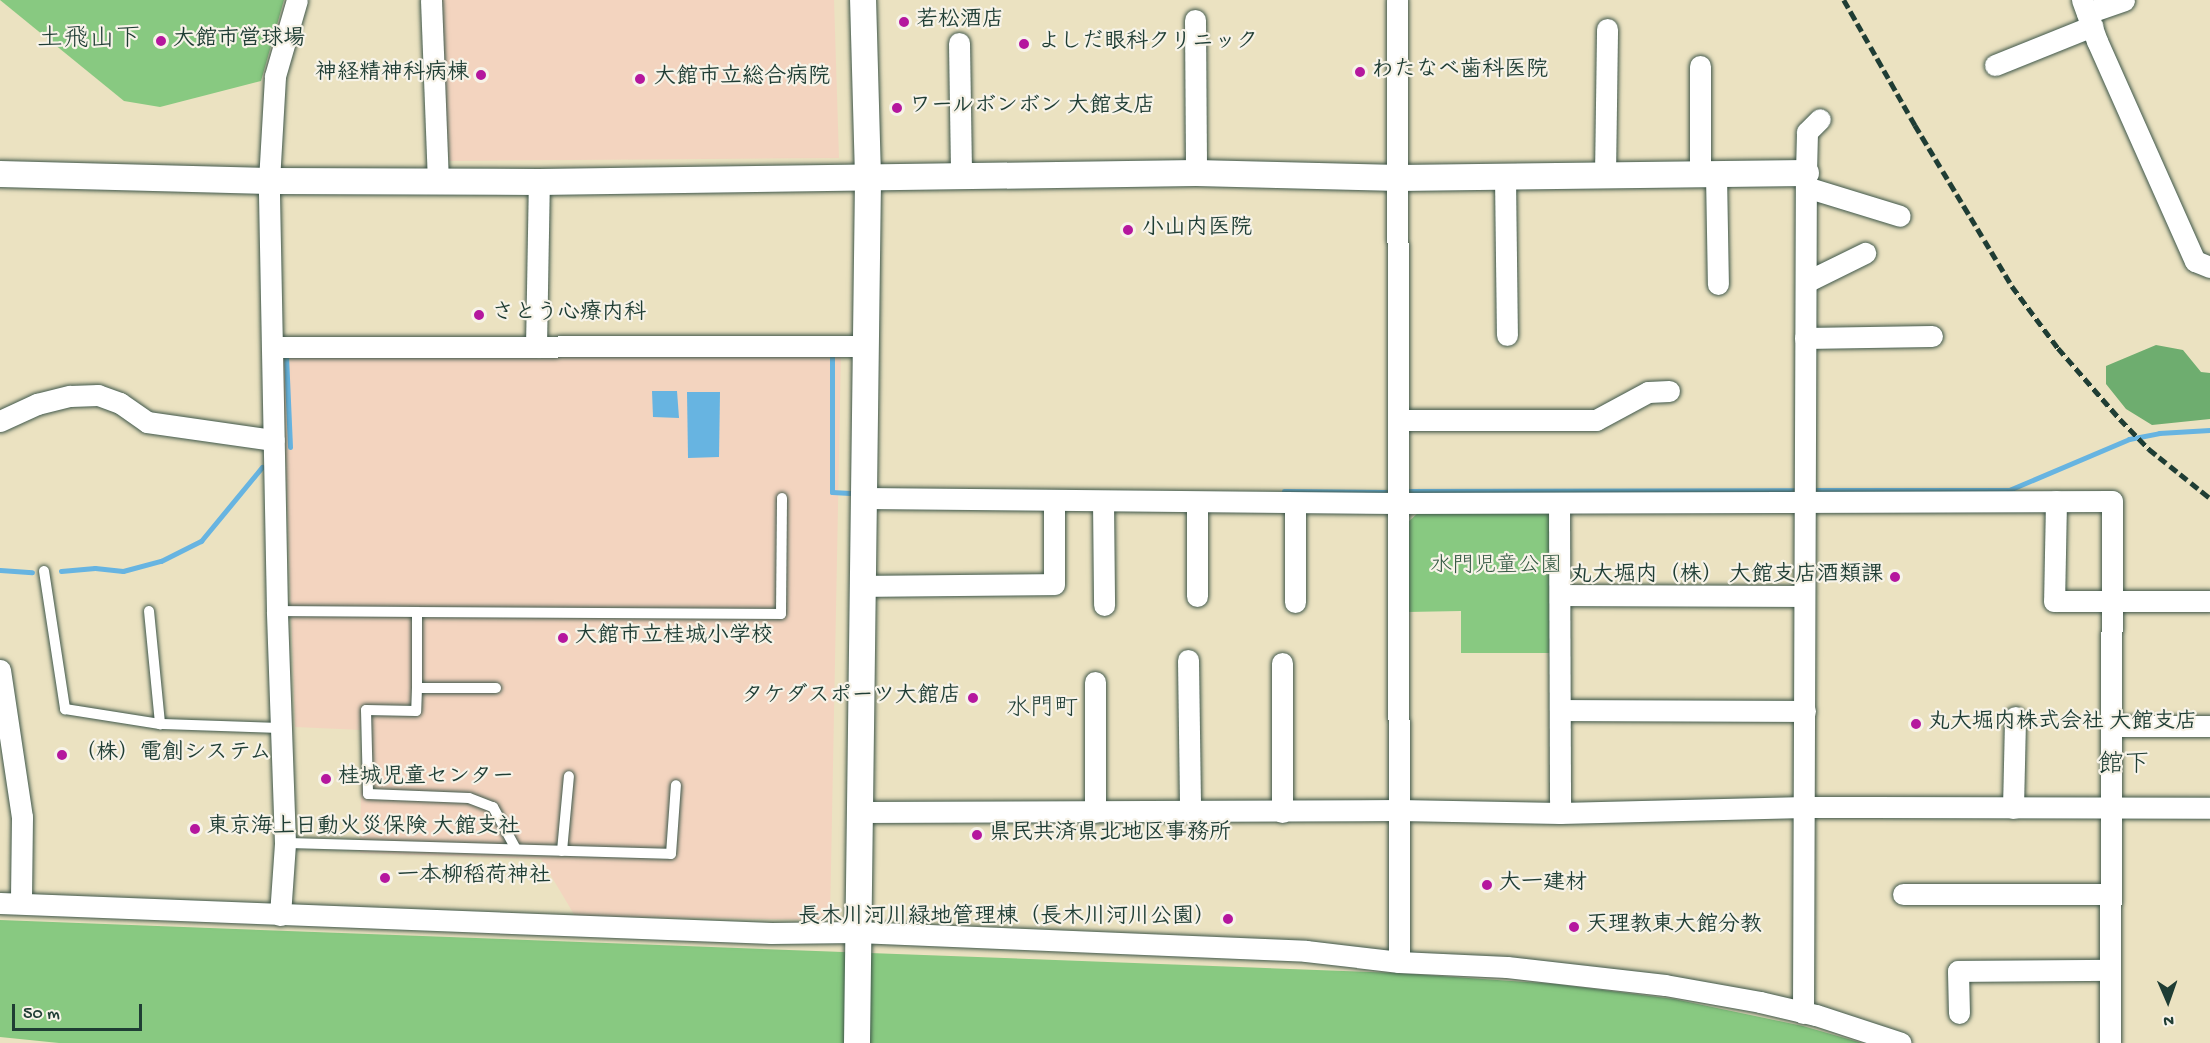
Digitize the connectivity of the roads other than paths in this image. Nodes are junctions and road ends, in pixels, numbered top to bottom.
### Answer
1 (297, 0) edge
2 (431, 0) edge
3 (863, 0) edge
4 (1397, 0) edge
5 (2124, 0) edge
6 (2087, 13) edge
7 (1195, 20) dead end
8 (1606, 28) dead end
9 (959, 43) dead end
10 (1995, 65) dead end
11 (1700, 66) dead end
12 (1820, 119) dead end
13 (1196, 173) junction
14 (0, 174) edge
15 (1708, 174) junction
16 (961, 176) junction
17 (1605, 176) junction
18 (868, 177) junction
19 (1505, 177) junction
20 (1399, 178) junction
21 (1806, 180) junction
22 (269, 181) junction
23 (438, 182) junction
24 (539, 182) junction
25 (1900, 216) dead end
26 (1865, 253) dead end
27 (2210, 267) edge
28 (1806, 282) junction
29 (1718, 284) dead end
30 (1507, 335) dead end
31 (1932, 336) dead end
32 (1805, 338) junction
33 (866, 346) junction
34 (272, 347) junction
35 (536, 347) junction
36 (1669, 391) dead end
37 (1399, 420) junction
38 (0, 421) edge
39 (274, 440) junction
40 (782, 498) dead end
41 (865, 498) junction
42 (1054, 501) junction
43 (1104, 501) junction
44 (1804, 501) junction
45 (2056, 501) junction
46 (1197, 502) junction
47 (1295, 503) junction
48 (1399, 503) junction
49 (1558, 503) junction
50 (44, 571) dead end
51 (864, 586) junction
52 (1560, 595) junction
53 (1197, 596) dead end
54 (1803, 596) junction
55 (2111, 601) junction
56 (2210, 601) edge
57 (1295, 602) dead end
58 (1104, 605) dead end
59 (149, 610) dead end
60 (276, 611) junction
61 (417, 612) junction
62 (1188, 660) dead end
63 (1282, 663) dead end
64 (0, 670) edge
65 (1095, 682) dead end
66 (417, 688) junction
67 (496, 688) dead end
68 (1561, 710) junction
69 (1805, 711) junction
70 (2015, 717) dead end
71 (160, 724) junction
72 (2111, 726) junction
73 (2210, 726) edge
74 (282, 728) junction
75 (569, 776) dead end
76 (676, 785) dead end
77 (1805, 807) junction
78 (2013, 808) junction
79 (2210, 808) edge
80 (2111, 809) junction
81 (1399, 810) junction
82 (1095, 812) junction
83 (1190, 812) junction
84 (1282, 812) junction
85 (862, 813) junction
86 (1560, 813) junction
87 (285, 843) junction
88 (516, 849) junction
89 (562, 851) junction
90 (1903, 894) dead end
91 (2110, 894) junction
92 (10, 903) edge
93 (280, 915) junction
94 (857, 938) junction
95 (1399, 963) junction
96 (2110, 970) junction
97 (1803, 1012) junction
98 (1959, 1014) dead end
99 (857, 1043) edge
100 (1901, 1043) edge
101 (2110, 1043) edge

1 - 22 street
2 - 23 street
3 - 18 street
4 - 20 street
5 - 6 street
6 - 10 street
6 - 27 street
7 - 13 street
8 - 17 street
9 - 16 street
11 - 15 street
12 - 21 street
13 - 16 street
13 - 20 street
14 - 22 street
15 - 17 street
15 - 21 street
15 - 29 street
16 - 18 street
17 - 19 street
18 - 24 street
18 - 33 street
19 - 20 street
19 - 30 street
20 - 37 street
21 - 25 street
21 - 28 street
22 - 23 street
22 - 34 street
23 - 24 street
24 - 35 street
26 - 28 street
28 - 32 street
31 - 32 street
32 - 44 street
33 - 35 street
33 - 41 street
34 - 35 street
34 - 39 street
36 - 37 street
37 - 48 street
38 - 39 street
39 - 60 street
40 - 61 lane
41 - 42 street
41 - 51 street
42 - 43 street
42 - 51 street
43 - 46 street
43 - 58 street
44 - 45 street
44 - 49 street
44 - 54 street
45 - 55 street
45 - 55 street
46 - 47 street
46 - 53 street
47 - 48 street
47 - 57 street
48 - 49 street
48 - 81 street
49 - 52 street
50 - 71 lane
51 - 85 street
52 - 54 street
52 - 68 street
54 - 69 street
55 - 56 street
55 - 72 street
59 - 71 lane
60 - 61 lane
60 - 74 street
61 - 66 lane
62 - 83 street
63 - 84 street
64 - 92 street
65 - 82 street
66 - 67 lane
66 - 88 lane
68 - 69 street
68 - 86 street
69 - 77 street
70 - 78 street
71 - 74 lane
72 - 73 street
72 - 80 street
74 - 87 street
75 - 89 lane
76 - 89 lane
77 - 78 street
77 - 86 street
77 - 97 street
78 - 80 street
79 - 80 street
80 - 91 street
81 - 84 street
81 - 86 street
81 - 95 street
82 - 83 street
82 - 85 street
83 - 84 street
85 - 94 street
87 - 88 lane
87 - 93 street
88 - 89 lane
90 - 91 street
91 - 96 street
92 - 93 street
93 - 94 street
94 - 95 street
94 - 99 street
95 - 97 street
96 - 98 street
96 - 101 street
97 - 100 street

